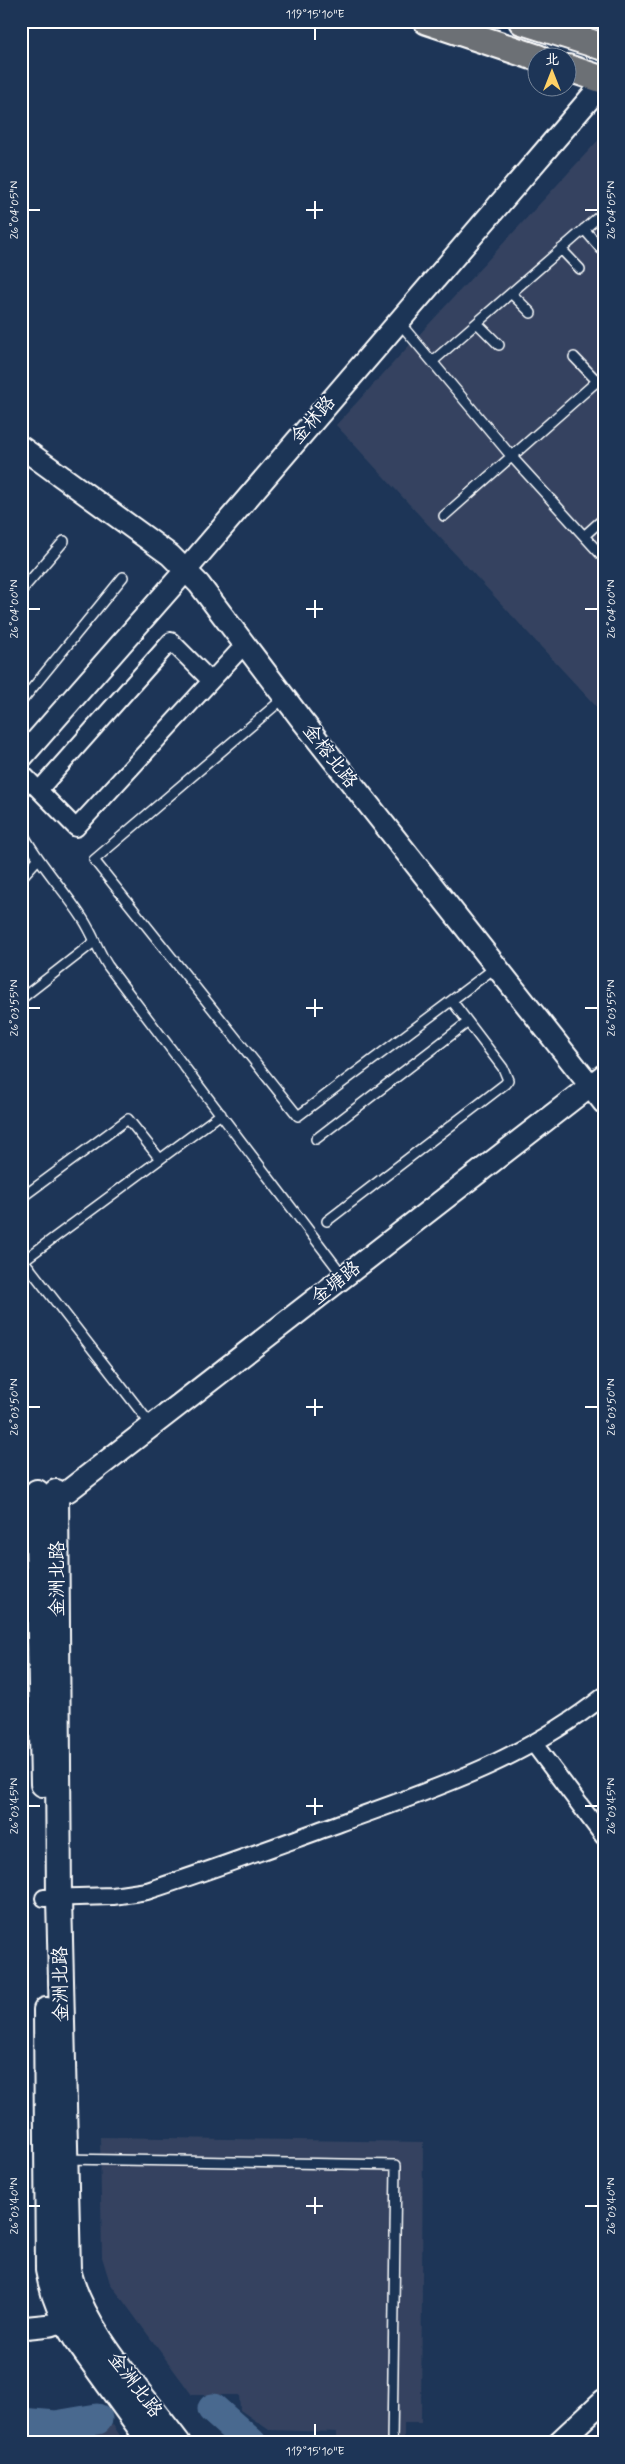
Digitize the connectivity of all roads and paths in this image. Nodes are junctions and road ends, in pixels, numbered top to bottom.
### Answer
1 (427, 21) edge
2 (522, 21) edge
3 (604, 47) edge
4 (528, 55) edge
5 (578, 72) edge
6 (604, 81) edge
7 (604, 212) edge
8 (584, 229) junction
9 (561, 249) junction
10 (602, 249) dead end
11 (580, 269) dead end
12 (511, 293) junction
13 (531, 314) dead end
14 (398, 321) junction
15 (477, 323) junction
16 (499, 345) dead end
17 (574, 357) dead end
18 (433, 362) junction
19 (600, 378) edge
20 (21, 447) edge
21 (512, 458) junction
22 (444, 516) dead end
23 (604, 518) edge
24 (584, 536) junction
25 (64, 541) dead end
26 (604, 558) edge
27 (186, 570) junction
28 (123, 577) dead end
29 (21, 591) edge
30 (245, 644) junction
31 (211, 681) junction
32 (284, 697) junction
33 (21, 702) edge
34 (22, 758) edge
35 (39, 790) junction
36 (21, 830) edge
37 (38, 859) junction
38 (21, 878) edge
39 (94, 942) junction
40 (497, 967) junction
41 (21, 999) edge
42 (452, 1001) junction
43 (468, 1022) junction
44 (597, 1080) edge
45 (604, 1103) edge
46 (221, 1114) junction
47 (316, 1139) dead end
48 (160, 1159) junction
49 (21, 1198) edge
50 (327, 1221) dead end
51 (25, 1262) edge
52 (344, 1277) junction
53 (21, 1278) edge
54 (152, 1426) junction
55 (42, 1498) edge
56 (604, 1696) edge
57 (534, 1744) junction
58 (604, 1837) edge
59 (52, 1898) junction
60 (65, 2159) junction
61 (75, 2318) junction
62 (21, 2328) edge
63 (604, 2400) edge
64 (141, 2439) edge
65 (178, 2443) edge
66 (312, 2443) edge
67 (322, 2443) edge
68 (392, 2443) edge
69 (558, 2443) edge

1 - 4 main road
2 - 3 main road
5 - 6 main road
6 - 14 street, 金林路
7 - 8 lane
8 - 9 lane
8 - 10 lane
9 - 11 lane
9 - 12 lane
12 - 13 lane
12 - 15 lane
14 - 18 lane
14 - 27 street, 金林路
15 - 16 lane
15 - 18 lane
17 - 19 lane
18 - 21 lane
19 - 21 lane
20 - 27 street, 金榕北路
21 - 22 lane
21 - 24 lane
23 - 24 lane
24 - 26 lane
25 - 29 lane
27 - 30 street, 金榕北路
27 - 34 street, 金林路
28 - 33 lane
30 - 31 street
30 - 32 street, 金榕北路
31 - 35 street
31 - 35 street
32 - 40 street, 金榕北路
32 - 42 lane
34 - 35 street
36 - 37 lane
37 - 38 lane
37 - 39 lane
39 - 41 lane
39 - 46 lane
40 - 42 lane
40 - 44 street, 金榕北路
42 - 43 lane
43 - 47 lane
43 - 50 lane
44 - 45 street, 金榕北路
44 - 52 street, 金塘路
46 - 48 lane
46 - 52 lane
48 - 49 lane
48 - 51 lane
51 - 53 lane
51 - 54 lane
52 - 54 street, 金塘路
54 - 55 street, 金塘路
55 - 59 main road, 金洲北路
56 - 57 street
57 - 58 street
57 - 59 street
59 - 60 main road, 金洲北路
59 - 61 main road, 金洲北路
60 - 61 main road, 金洲北路
60 - 68 lane
61 - 62 street
61 - 64 main road, 金洲北路
61 - 65 main road, 金洲北路
63 - 69 street
66 - 67 lane

